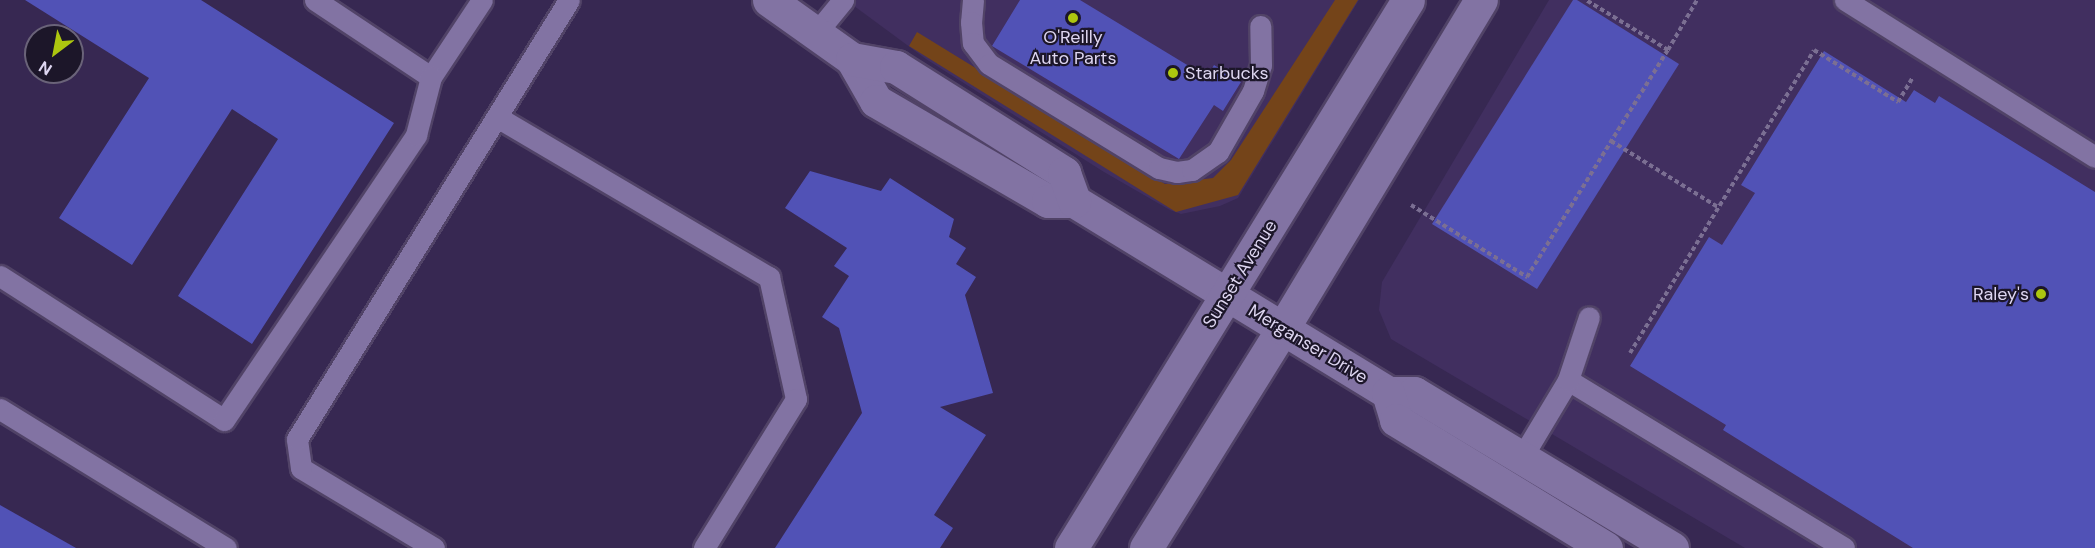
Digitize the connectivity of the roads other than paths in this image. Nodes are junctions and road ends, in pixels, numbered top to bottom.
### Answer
1 (315, 0) edge
2 (482, 0) edge
3 (569, 0) edge
4 (769, 0) edge
5 (843, 0) edge
6 (973, 0) edge
7 (1408, 0) edge
8 (1481, 0) edge
9 (1845, 0) edge
10 (1260, 26) dead end
11 (816, 33) junction
12 (431, 77) junction
13 (497, 117) junction
14 (2095, 157) edge
15 (0, 276) edge
16 (1227, 295) junction
17 (1589, 317) dead end
18 (1283, 328) junction
19 (1568, 380) junction
20 (1388, 393) junction
21 (0, 409) edge
22 (1522, 457) junction
23 (226, 548) edge
24 (434, 548) edge
25 (704, 548) edge
26 (1071, 548) edge
27 (1146, 548) edge
28 (1606, 548) edge
29 (1672, 548) edge
30 (1844, 548) edge

1 - 12 lane
2 - 12 lane
3 - 13 lane
4 - 11 street, Merganser Drive
5 - 11 lane
6 - 10 lane
7 - 16 street, Sunset Avenue
8 - 18 street
9 - 14 lane
11 - 16 street, Merganser Drive
12 - 15 lane
13 - 24 lane
13 - 25 lane
16 - 18 street, Merganser Drive
16 - 26 street, Sunset Avenue
17 - 19 lane
18 - 20 street, Merganser Drive
18 - 27 street
19 - 22 lane
19 - 30 lane
20 - 22 street, Merganser Drive
20 - 28 street, Merganser Drive
21 - 23 lane
22 - 29 street, Merganser Drive

